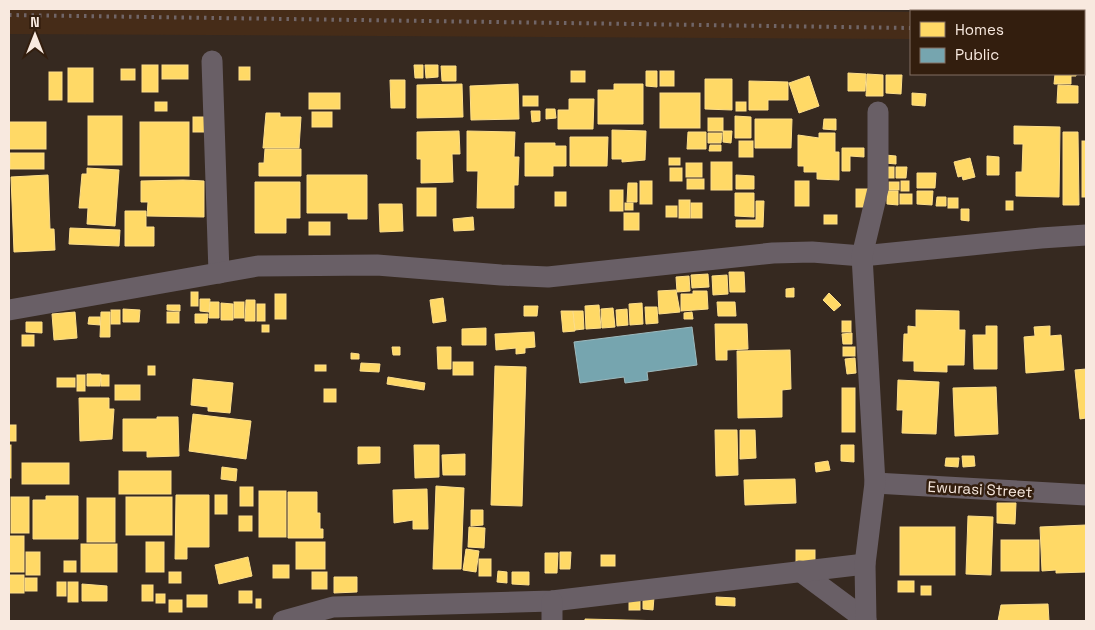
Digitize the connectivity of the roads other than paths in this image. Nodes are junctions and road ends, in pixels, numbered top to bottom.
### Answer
1 (212, 61) dead end
2 (878, 112) dead end
3 (1086, 235) edge
4 (862, 256) junction
5 (219, 273) junction
6 (9, 310) edge
7 (875, 483) junction
8 (1086, 495) edge
9 (865, 564) junction
10 (800, 571) junction
11 (552, 611) edge
12 (283, 621) edge
13 (866, 621) edge

1 - 5 street
2 - 4 street
3 - 4 street
4 - 5 street
4 - 7 street
5 - 6 street
7 - 8 street, Ewurasi Street
7 - 9 street
9 - 10 street
9 - 13 street
10 - 11 street
10 - 13 street
11 - 12 street

